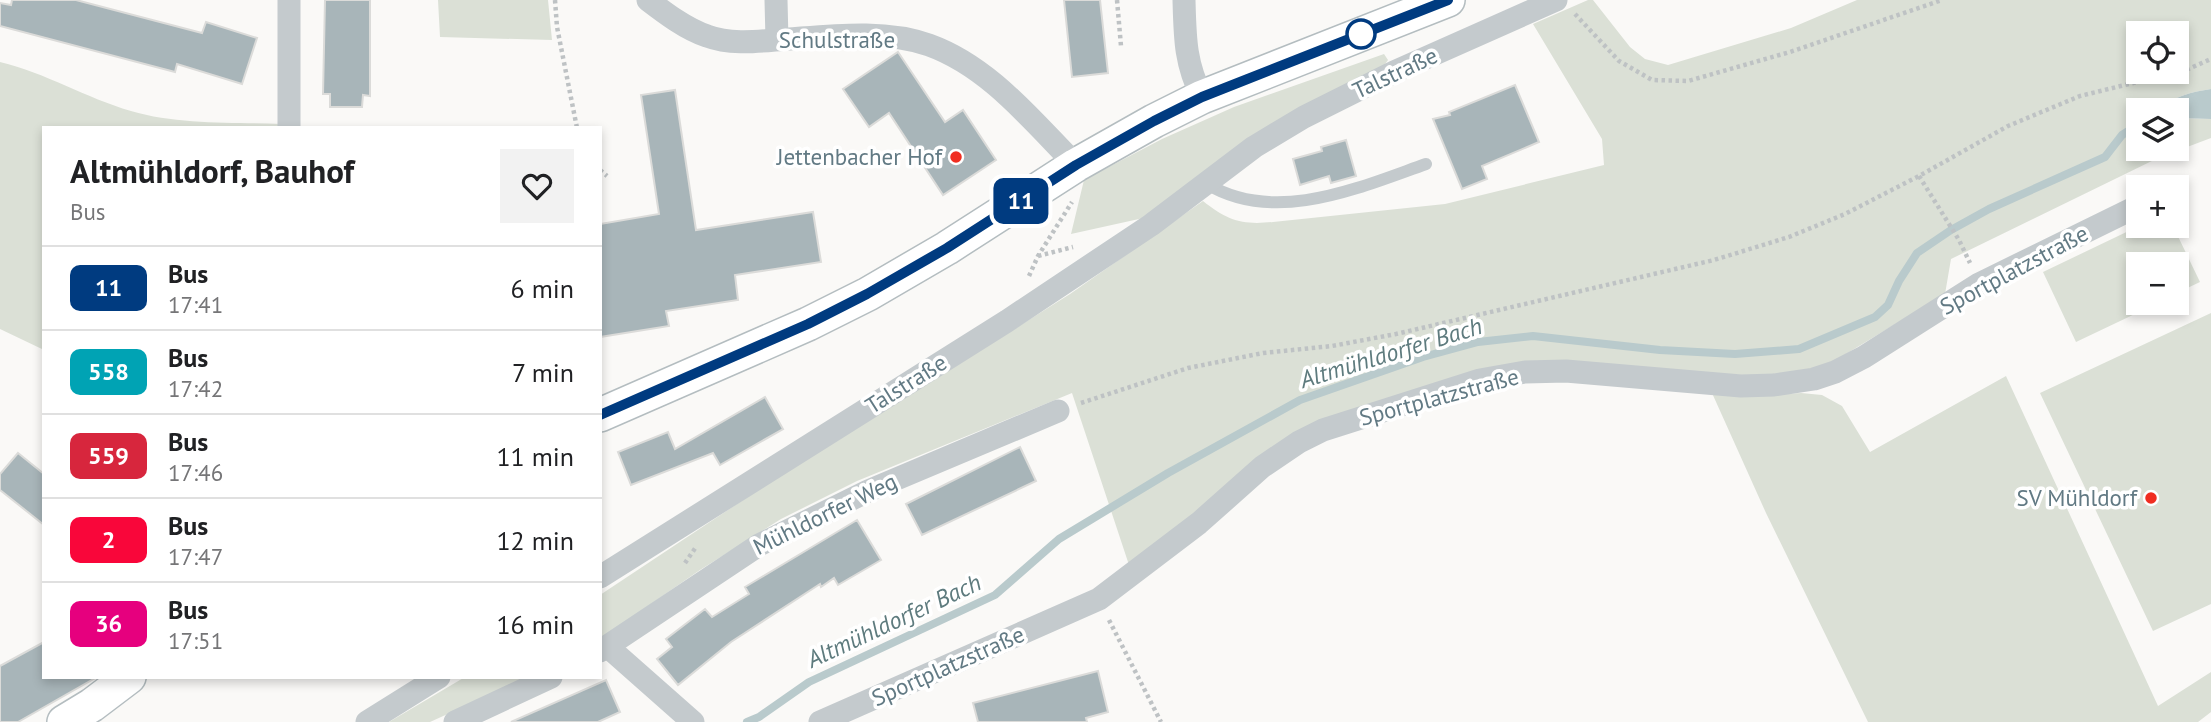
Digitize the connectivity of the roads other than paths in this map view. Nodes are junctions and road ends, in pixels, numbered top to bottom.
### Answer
1 (289, 0) edge
2 (648, 0) edge
3 (776, 0) edge
4 (1184, 0) edge
5 (1448, 0) edge
6 (1563, 4) edge
7 (777, 40) junction
8 (1202, 97) junction
9 (289, 126) edge
10 (1426, 164) dead end
11 (1076, 165) junction
12 (1207, 184) junction
13 (2126, 212) edge
14 (1058, 411) road end
15 (602, 414) edge
16 (602, 576) edge
17 (604, 649) edge
18 (126, 679) edge
19 (436, 679) edge
20 (547, 679) edge
21 (691, 720) edge
22 (64, 722) edge
23 (366, 722) edge
24 (455, 722) edge
25 (820, 722) edge

1 - 9 street
2 - 7 street, Schulstraße
3 - 7 street
4 - 8 street
5 - 8 street
6 - 12 street, Talstraße
7 - 11 street, Schulstraße
8 - 11 street
10 - 12 lane
11 - 15 street
12 - 16 street, Talstraße
13 - 25 street, Sportplatzstraße
14 - 17 street, Mühldorfer Weg
17 - 21 street, Mühldorfer Weg
18 - 22 street
19 - 23 street
20 - 24 street

